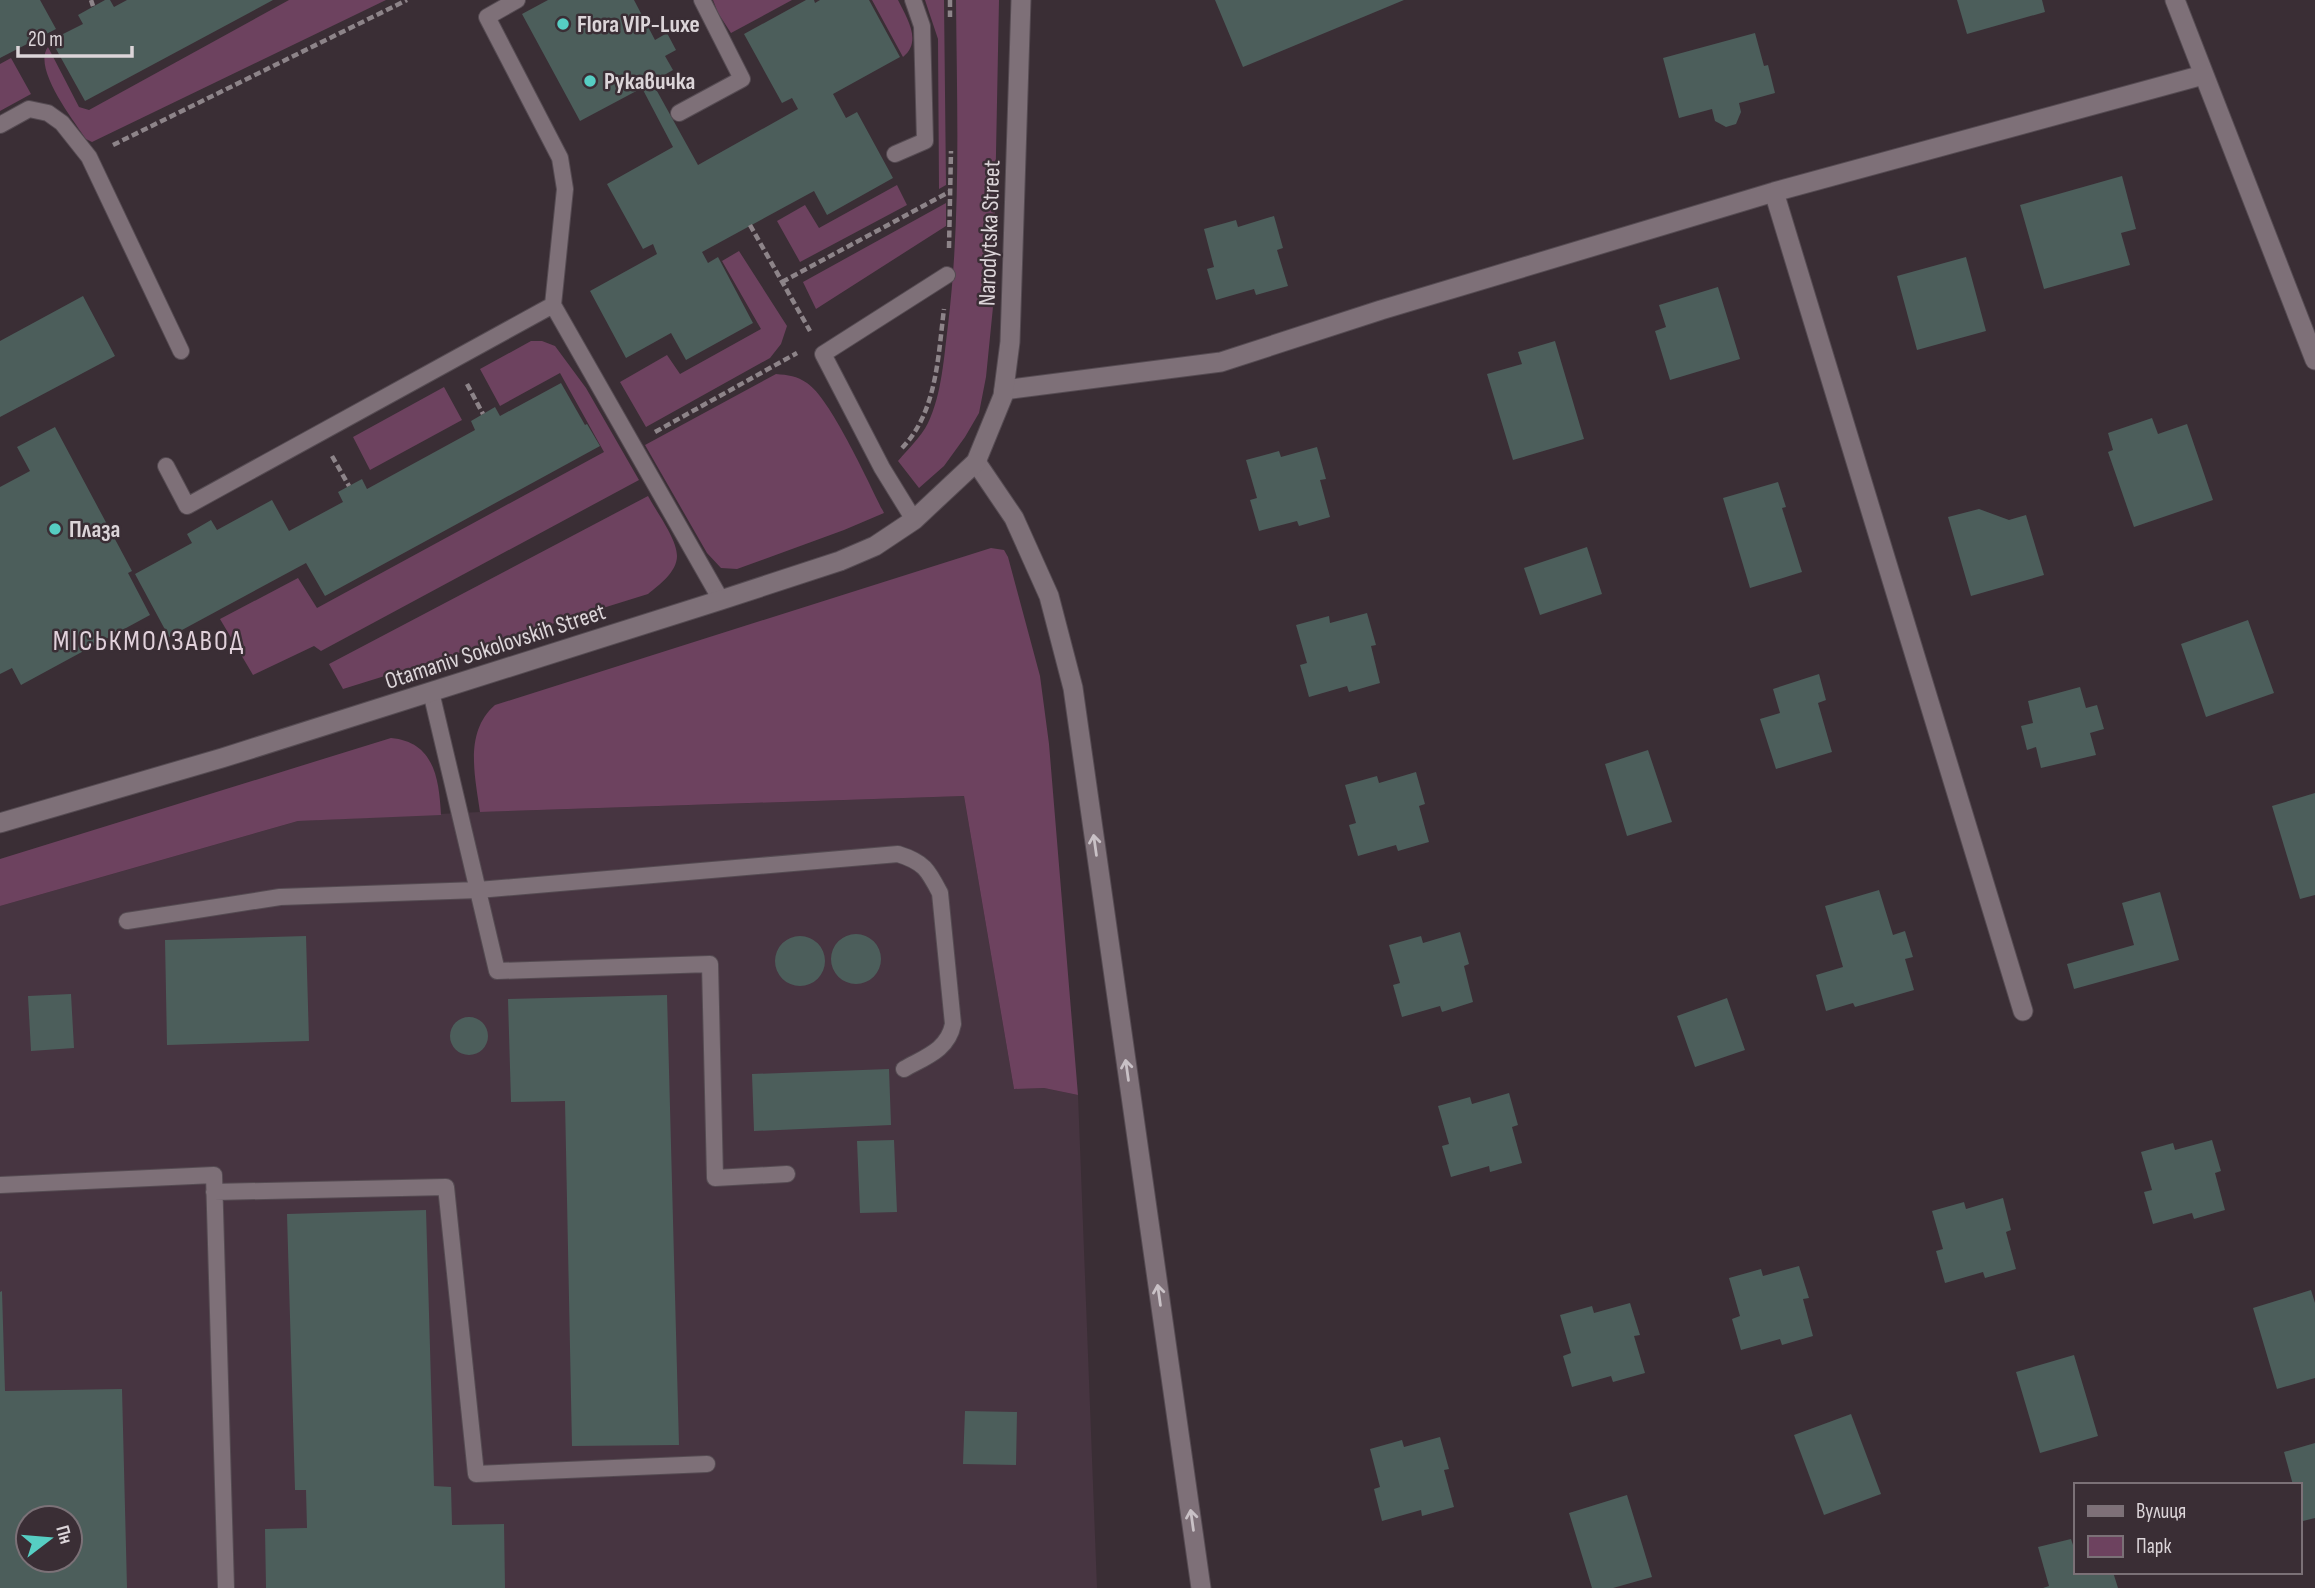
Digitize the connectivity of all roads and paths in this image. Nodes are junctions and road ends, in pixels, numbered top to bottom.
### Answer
1 (91, 0) edge
2 (407, 0) edge
3 (517, 0) edge
4 (702, 0) edge
5 (913, 0) edge
6 (950, 0) edge
7 (1021, 0) edge
8 (2175, 0) edge
9 (93, 6) dead end
10 (950, 27) dead end
11 (2203, 75) junction
12 (679, 113) dead end
13 (0, 125) edge
14 (951, 150) dead end
15 (895, 154) dead end
16 (89, 157) junction
17 (951, 191) junction
18 (1774, 192) junction
19 (750, 225) dead end
20 (947, 275) junction
21 (782, 282) junction
22 (553, 305) junction
23 (819, 348) junction
24 (181, 351) dead end
25 (453, 359) junction
26 (2315, 360) edge
27 (1004, 390) junction
28 (483, 414) dead end
29 (632, 444) junction
30 (976, 462) junction
31 (166, 466) dead end
32 (882, 468) junction
33 (914, 520) junction
34 (721, 600) junction
35 (431, 692) junction
36 (0, 823) edge
37 (478, 890) junction
38 (127, 921) dead end
39 (2023, 1011) dead end
40 (904, 1069) dead end
41 (787, 1174) dead end
42 (0, 1185) edge
43 (214, 1192) junction
44 (707, 1464) dead end
45 (226, 1588) edge
46 (1201, 1588) edge

1 - 9 path
2 - 16 path
3 - 22 lane
4 - 12 lane
5 - 15 lane
6 - 10 path
7 - 27 street, Narodytska Street
8 - 11 street
11 - 18 street
11 - 26 street
13 - 16 lane
14 - 17 path
16 - 24 lane
17 - 20 path
17 - 21 path
18 - 27 street
18 - 39 street
19 - 21 path
20 - 23 lane
20 - 32 path
21 - 23 path
22 - 25 lane
22 - 29 lane
23 - 29 path
23 - 32 lane
25 - 28 path
25 - 31 lane
27 - 30 street, Narodytska Street
29 - 34 lane
30 - 33 street, Otamaniv Sokolovskih Street
46 -> 30 street
32 - 33 lane
33 - 34 street, Otamaniv Sokolovskih Street
34 - 35 street, Otamaniv Sokolovskih Street
35 - 36 street, Otamaniv Sokolovskih Street
35 - 37 lane
37 - 38 lane
37 - 40 lane
37 - 41 lane
42 - 43 lane
43 - 44 lane
43 - 45 lane

